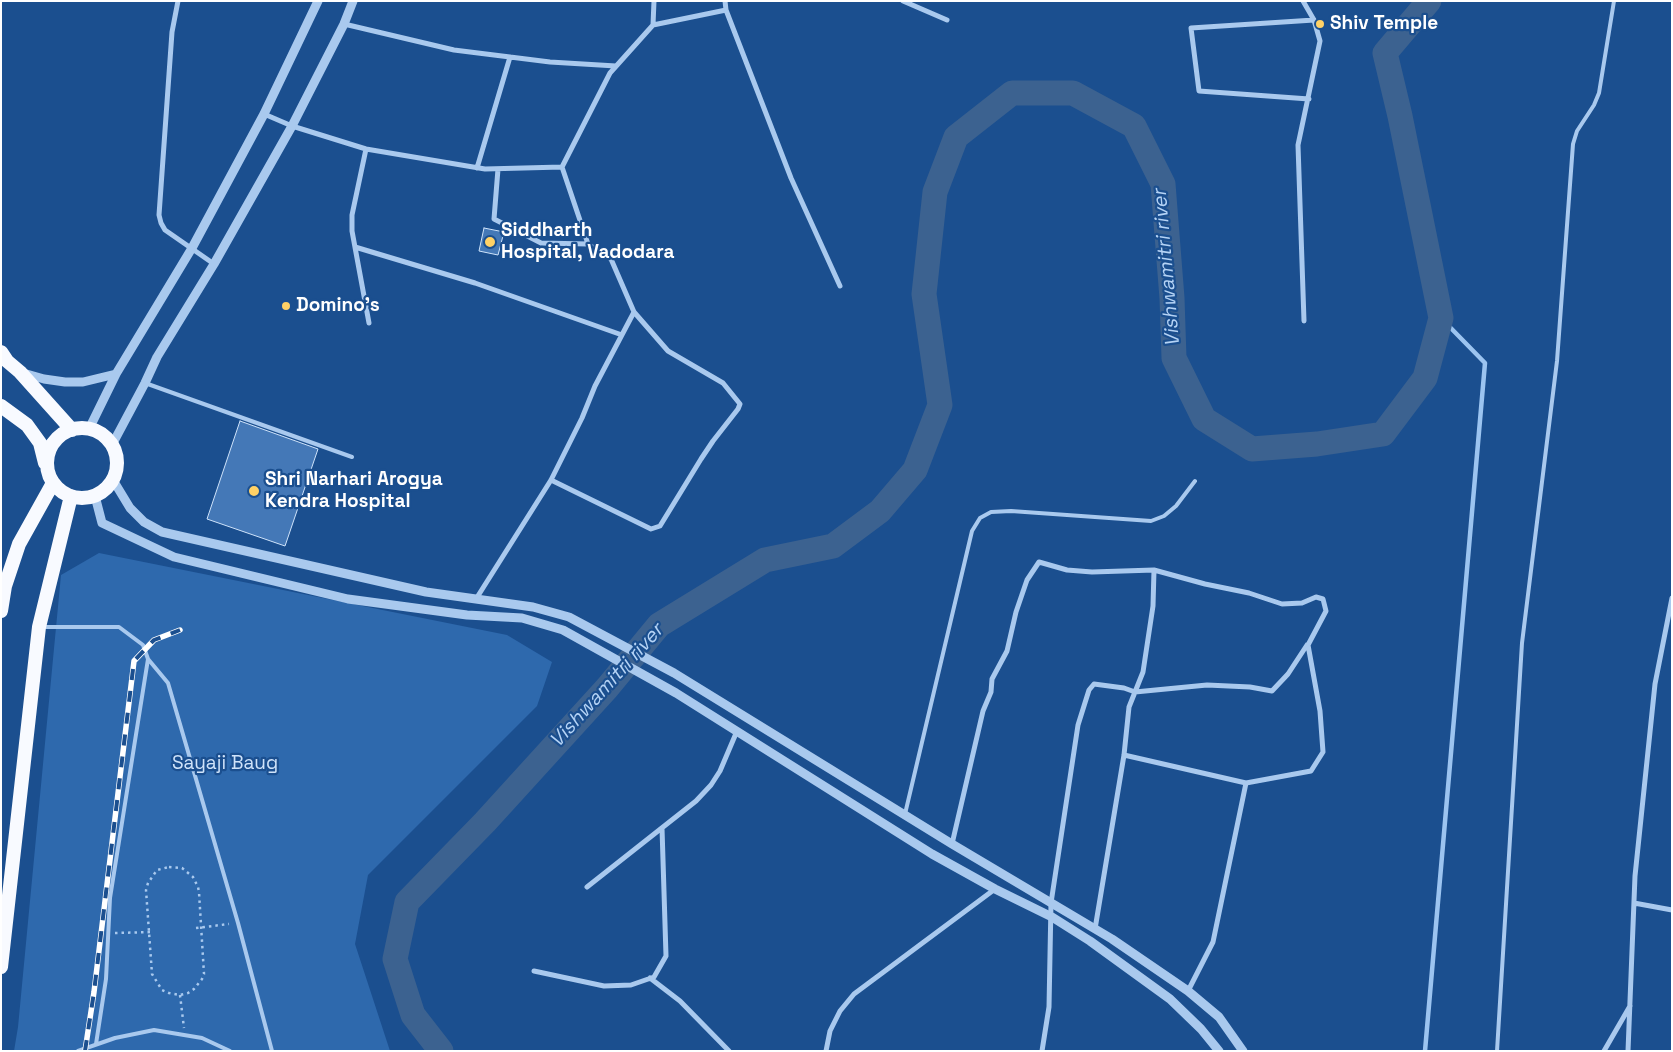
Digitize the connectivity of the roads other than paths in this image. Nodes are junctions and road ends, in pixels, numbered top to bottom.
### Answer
1 (178, 1) edge
2 (318, 1) edge
3 (353, 1) edge
4 (654, 1) edge
5 (725, 1) edge
6 (902, 1) edge
7 (1303, 1) edge
8 (1614, 1) edge
9 (726, 10) junction
10 (947, 20) dead end
11 (1314, 20) junction
12 (344, 24) junction
13 (653, 25) junction
14 (510, 57) junction
15 (616, 66) junction
16 (1309, 99) junction
17 (264, 114) junction
18 (292, 126) junction
19 (366, 149) junction
20 (562, 167) junction
21 (477, 168) junction
22 (498, 169) junction
23 (588, 244) junction
24 (354, 246) junction
25 (192, 248) junction
26 (214, 264) junction
27 (840, 286) dead end
28 (634, 312) junction
29 (1304, 321) dead end
30 (369, 323) dead end
31 (622, 335) junction
32 (1, 352) edge
33 (20, 372) junction
34 (116, 374) junction
35 (145, 383) junction
36 (1, 406) edge
37 (89, 429) junction
38 (72, 430) junction
39 (112, 445) junction
40 (352, 457) dead end
41 (51, 478) junction
42 (113, 480) junction
43 (551, 480) junction
44 (1195, 481) dead end
45 (71, 496) junction
46 (95, 496) junction
47 (1154, 570) junction
48 (1672, 598) edge
49 (476, 599) junction
50 (1, 611) edge
51 (39, 627) junction
52 (1308, 645) junction
53 (148, 659) junction
54 (1135, 692) junction
55 (737, 731) junction
56 (1124, 755) junction
57 (1246, 783) junction
58 (904, 815) junction
59 (662, 828) junction
60 (952, 844) junction
61 (587, 887) dead end
62 (995, 889) junction
63 (1051, 903) junction
64 (1634, 903) junction
65 (1672, 910) edge
66 (1052, 918) junction
67 (1095, 929) junction
68 (1, 965) edge
69 (534, 971) dead end
70 (650, 978) junction
71 (1188, 991) junction
72 (1631, 1005) junction
73 (96, 1044) junction
74 (78, 1051) edge
75 (230, 1051) edge
76 (272, 1051) edge
77 (729, 1051) edge
78 (826, 1051) edge
79 (1042, 1051) edge
80 (1219, 1051) edge
81 (1243, 1051) edge
82 (1497, 1051) edge
83 (1604, 1051) edge
84 (1628, 1051) edge

1 - 25 street
2 - 17 street
3 - 12 street
4 - 13 street
5 - 9 street
6 - 10 street
7 - 11 street
8 - 82 lane
9 - 13 street
9 - 27 street
11 - 16 street
11 - 16 street
12 - 14 street
12 - 18 street
13 - 15 street
14 - 15 street
14 - 21 street
15 - 20 street
16 - 29 street
17 - 18 street
17 - 25 street
18 - 19 street
18 - 26 street
19 - 21 street
19 - 24 street
20 - 22 street
20 - 23 street
21 - 22 street
22 - 23 street
23 - 28 street
24 - 30 street
24 - 31 street
25 - 26 street
25 - 34 street
26 - 35 street
28 - 31 street
28 - 43 street
31 - 43 street
32 - 33 highway
33 - 34 street
33 - 38 highway
34 - 37 street
35 - 39 street
35 - 40 lane
36 - 41 highway
37 - 38 highway
37 - 39 highway
38 - 41 highway
39 - 42 highway
41 - 45 highway
41 - 50 highway
42 - 46 highway
42 - 49 street
43 - 49 street
44 - 58 lane
45 - 46 highway
45 - 51 highway
46 - 55 street
47 - 52 street
47 - 54 street
47 - 60 street
48 - 64 street
49 - 58 street
51 - 53 lane
51 - 68 highway
52 - 54 street
52 - 57 street
53 - 73 lane
53 - 76 lane
54 - 56 street
54 - 63 street
55 - 59 street
55 - 62 street
56 - 57 street
56 - 67 street
57 - 71 street
58 - 60 street
59 - 61 street
59 - 70 street
60 - 63 street
62 - 66 street
62 - 78 street
63 - 66 street
63 - 67 street
64 - 65 street
64 - 72 street
66 - 79 street
66 - 80 street
67 - 71 street
69 - 70 street
70 - 77 street
71 - 81 street
72 - 83 street
72 - 84 street
73 - 74 lane
73 - 75 lane

